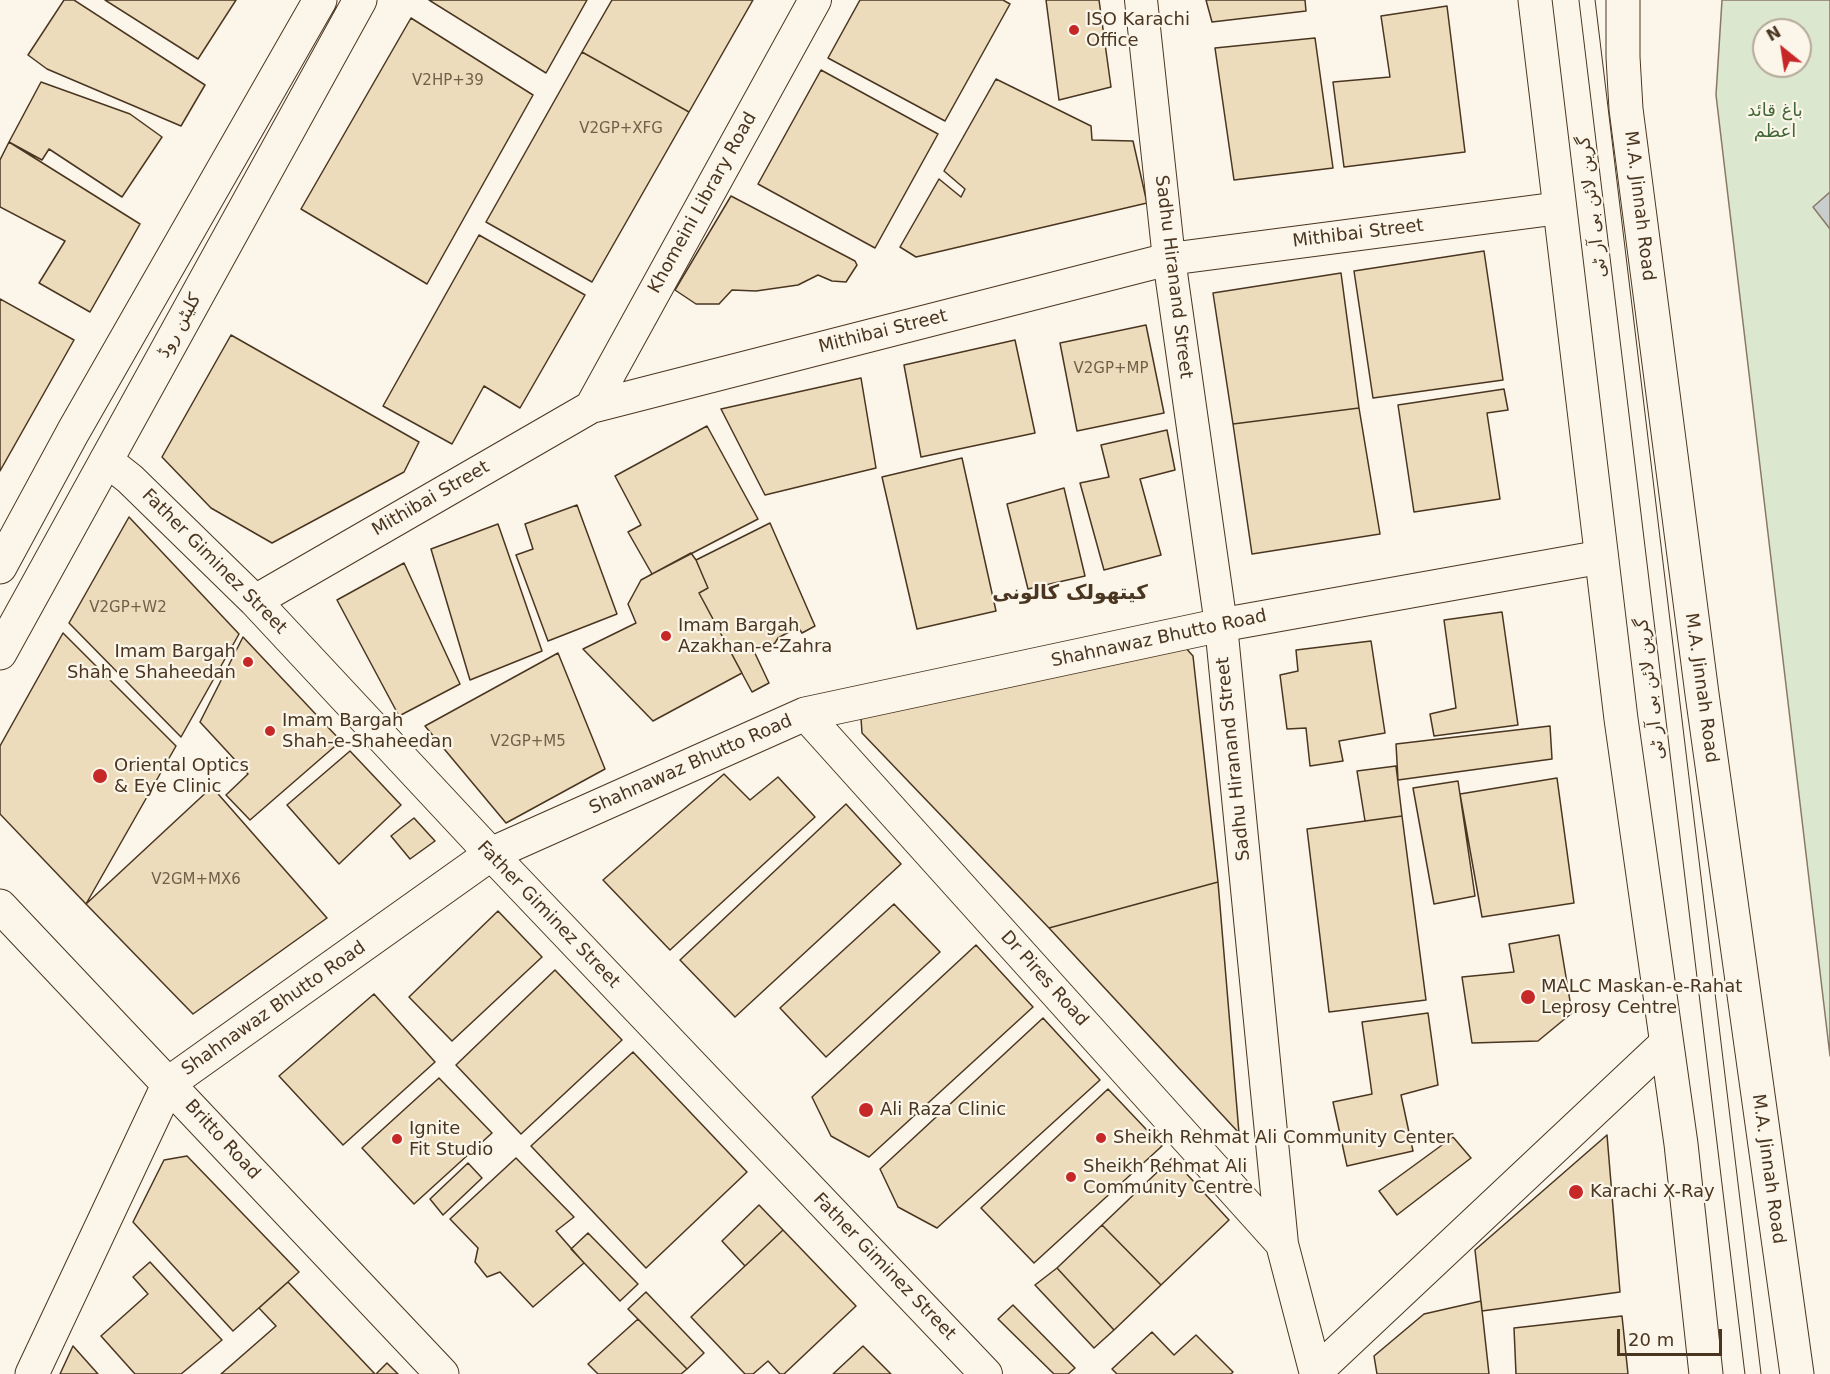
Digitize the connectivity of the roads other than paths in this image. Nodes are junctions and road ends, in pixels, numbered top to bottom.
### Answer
1 (320, 0) edge
2 (360, 0) edge
3 (815, 0) edge
4 (1141, 0) edge
5 (1535, 0) edge
6 (1587, 0) edge
7 (1623, 0) edge
8 (1560, 208) junction
9 (1169, 259) junction
10 (591, 407) junction
11 (106, 460) junction
12 (1601, 556) junction
13 (0, 567) edge
14 (255, 601) junction
15 (1221, 625) junction
16 (0, 653) edge
17 (805, 714) junction
18 (491, 854) junction
19 (0, 906) edge
20 (1666, 1043) junction
21 (169, 1083) junction
22 (1282, 1244) junction
23 (1316, 1373) edge
24 (32, 1374) edge
25 (442, 1374) edge
26 (986, 1374) edge
27 (1706, 1374) edge
28 (1754, 1374) edge
29 (1797, 1374) edge

1 - 13 main road
2 - 11 main road, کلیٹن روڈ
3 - 10 street, Khomeini Library Road
4 - 9 street, Sadhu Hiranand Street
5 - 8 main road
6 - 28 lane, گرین لائن بی آر ٹی
7 - 29 main road, M.A. Jinnah Road
8 - 9 street, Mithibai Street
8 - 12 main road
9 - 10 street, Mithibai Street
9 - 15 street, Sadhu Hiranand Street
10 - 14 street, Mithibai Street
11 - 14 street, Father Giminez Street
11 - 16 main road, کلیٹن روڈ
12 - 15 main road, Shahnawaz Bhutto Road
12 - 20 main road
14 - 18 street, Father Giminez Street
15 - 17 main road, Shahnawaz Bhutto Road
15 - 22 street, Sadhu Hiranand Street
17 - 18 main road, Shahnawaz Bhutto Road
17 - 22 street, Dr Pires Road
18 - 21 main road, Shahnawaz Bhutto Road
18 - 26 street, Father Giminez Street
19 - 21 main road, Britto Road
20 - 23 street
20 - 27 main road
21 - 24 main road, Shahnawaz Bhutto Road
21 - 25 main road, Britto Road
22 - 23 street, Sadhu Hiranand Street

